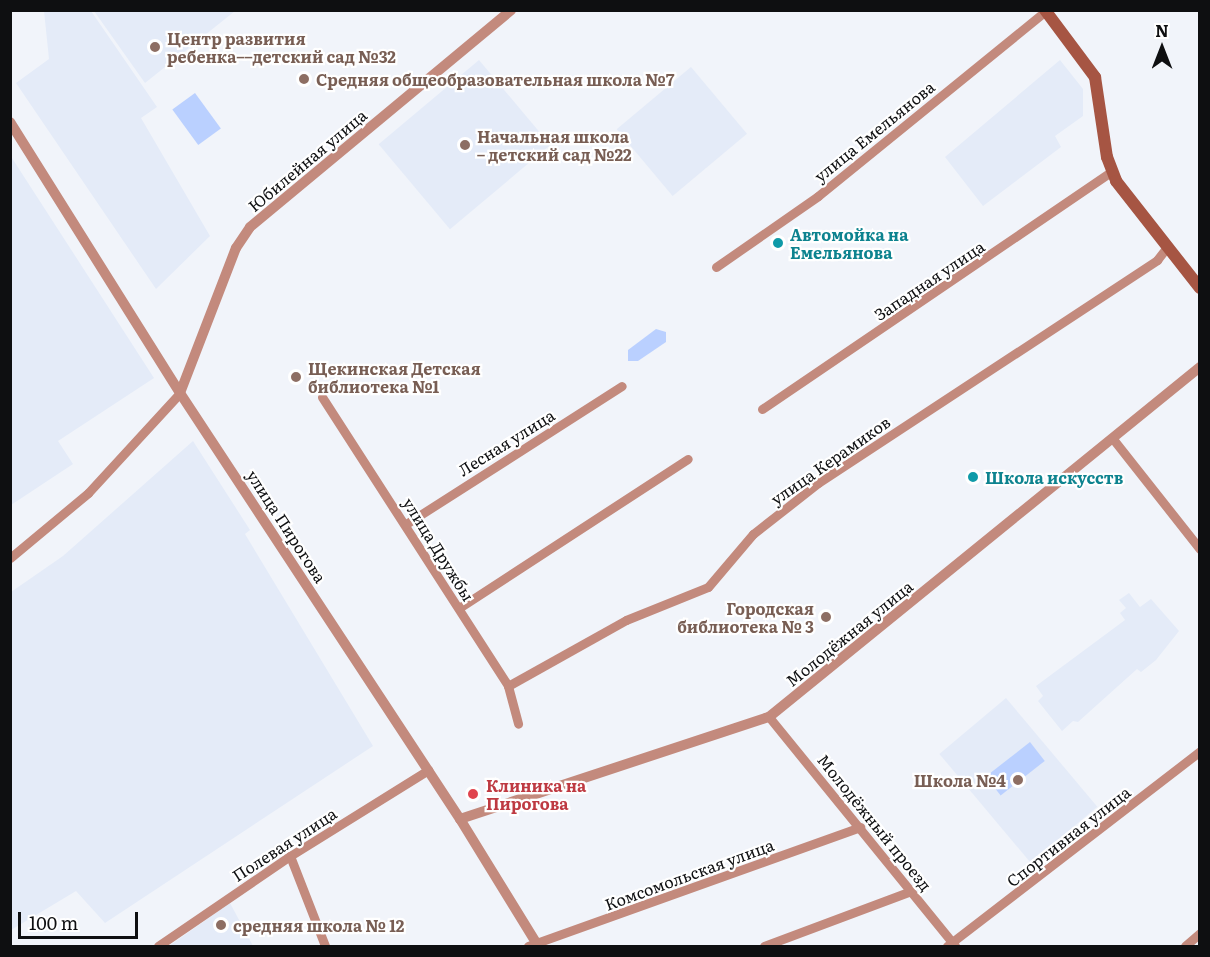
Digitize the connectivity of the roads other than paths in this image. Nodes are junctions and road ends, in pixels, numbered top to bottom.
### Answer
1 (511, 10) edge
2 (1045, 11) edge
3 (10, 122) edge
4 (1111, 172) junction
5 (1167, 247) junction
6 (716, 267) dead end
7 (1200, 288) edge
8 (1200, 367) edge
9 (622, 386) dead end
10 (180, 393) junction
11 (322, 397) dead end
12 (762, 409) dead end
13 (1113, 438) junction
14 (688, 459) dead end
15 (406, 524) junction
16 (1200, 549) edge
17 (10, 558) edge
18 (459, 608) junction
19 (508, 686) junction
20 (769, 717) junction
21 (518, 724) dead end
22 (1200, 751) edge
23 (428, 770) junction
24 (460, 819) junction
25 (860, 827) junction
26 (290, 856) junction
27 (912, 891) junction
28 (1200, 933) edge
29 (534, 945) edge
30 (952, 945) edge
31 (158, 946) edge
32 (325, 946) edge
33 (764, 946) edge
34 (1185, 946) edge

1 - 10 street, Юбилейная улица
2 - 4 main road
2 - 6 street, улица Емельянова
3 - 10 street, улица Пирогова
4 - 5 main road
4 - 12 street, Западная улица
5 - 7 main road
5 - 19 street, улица Керамиков
8 - 13 street, Молодёжная улица
9 - 15 street, Лесная улица
10 - 17 street, Юбилейная улица
10 - 23 street, улица Пирогова
11 - 15 street, улица Дружбы
13 - 16 street
13 - 20 street, Молодёжная улица
14 - 18 street
15 - 18 street, улица Дружбы
18 - 19 street, улица Дружбы
19 - 21 street, улица Дружбы
20 - 24 street, Молодёжная улица
20 - 25 street, Молодёжный проезд
22 - 30 street, Спортивная улица
23 - 24 street, улица Пирогова
23 - 26 street, Полевая улица
24 - 29 street, улица Пирогова
25 - 27 street, Молодёжный проезд
25 - 29 street, Комсомольская улица
26 - 31 street, Полевая улица
26 - 32 street
27 - 30 street, Молодёжный проезд
27 - 33 street
28 - 34 street

